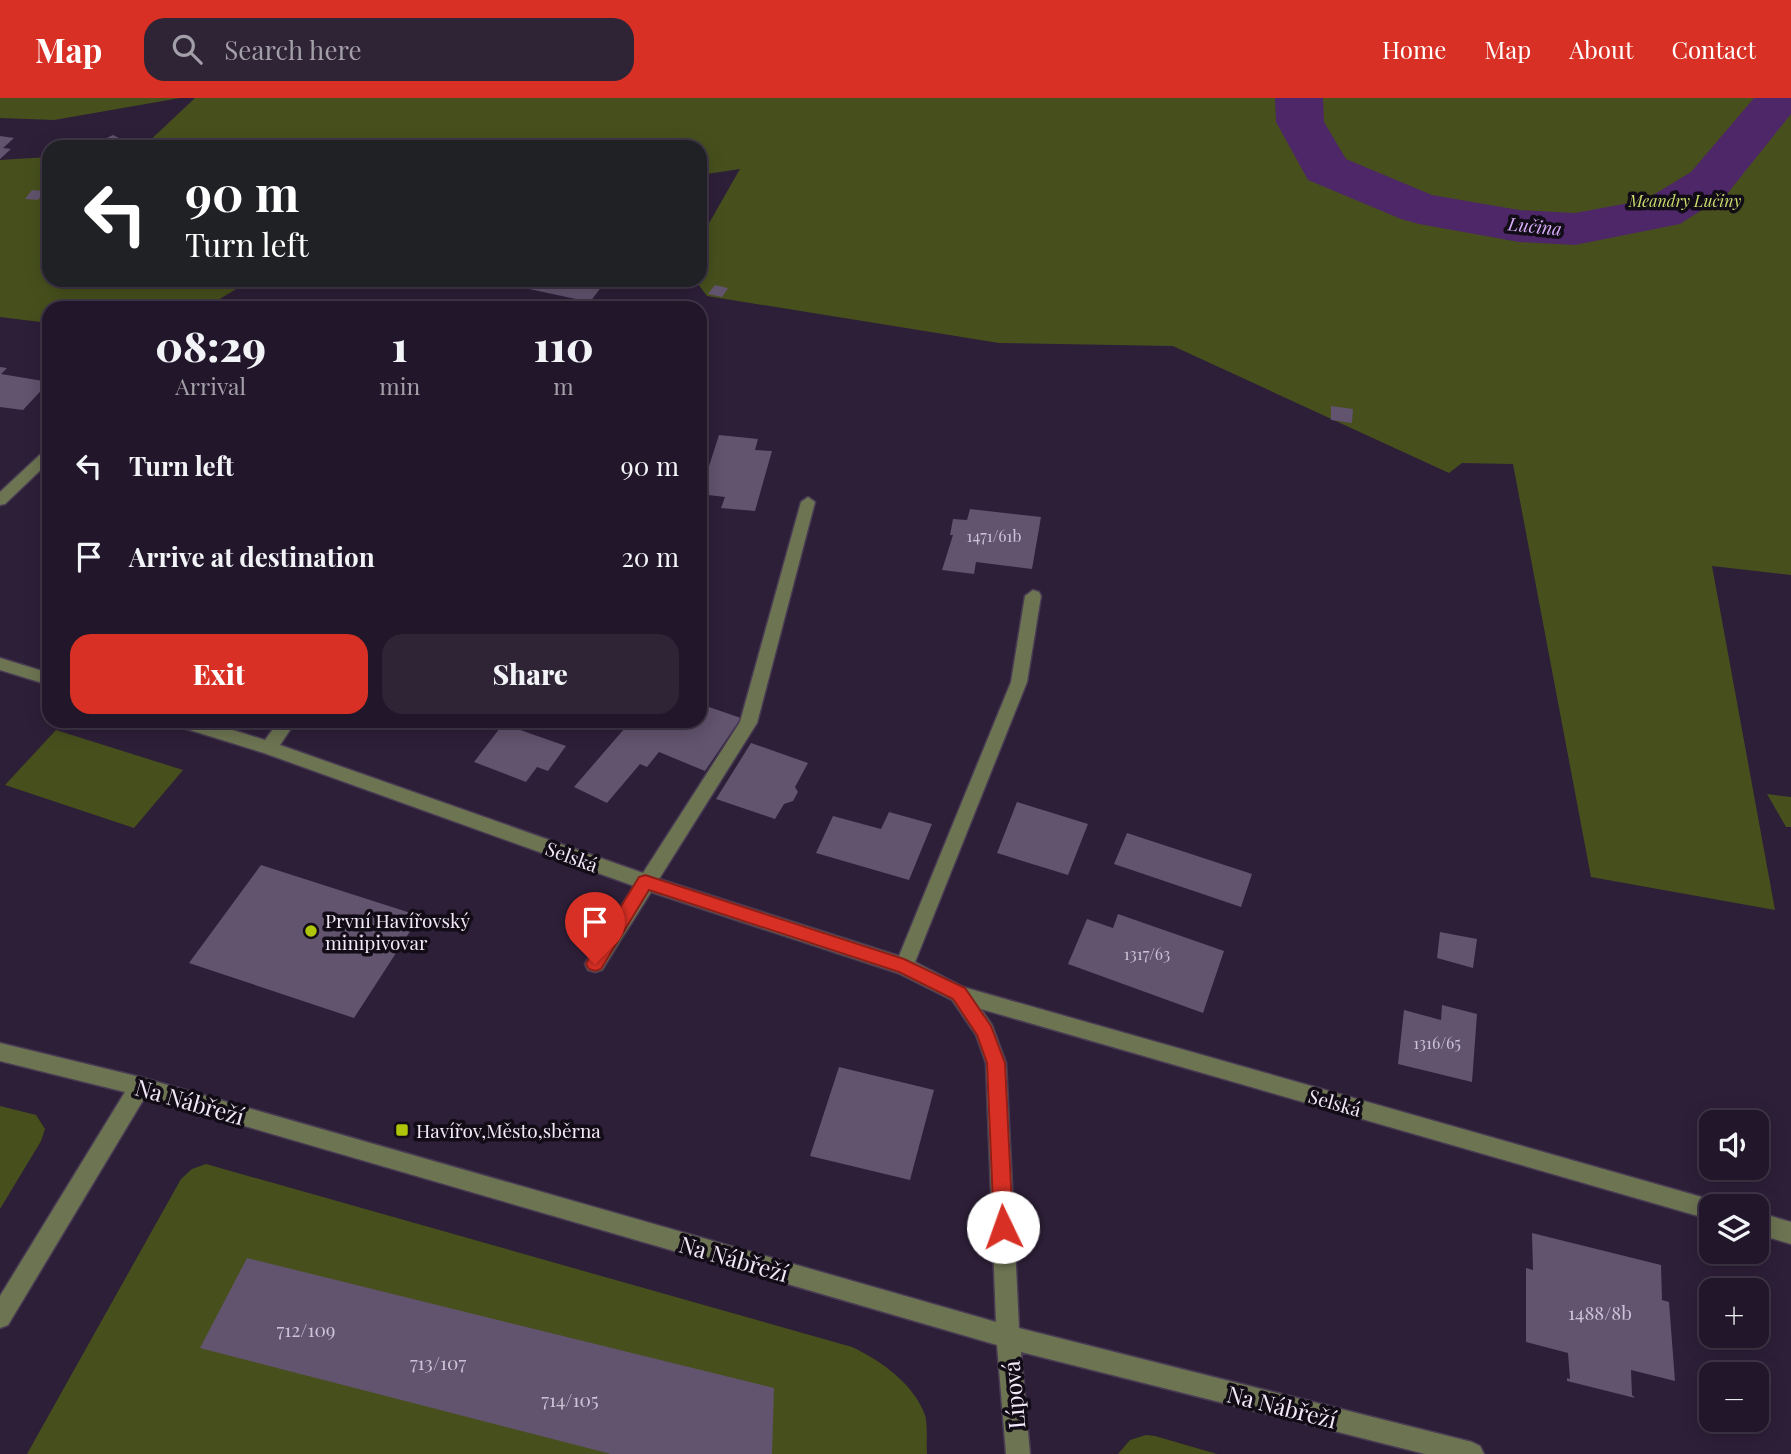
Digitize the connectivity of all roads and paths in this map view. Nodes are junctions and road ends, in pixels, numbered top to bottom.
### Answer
1 (42, 461) edge
2 (0, 500) edge
3 (808, 502) dead end
4 (1032, 596) dead end
5 (0, 664) edge
6 (42, 677) edge
7 (205, 728) edge
8 (283, 728) edge
9 (269, 748) junction
10 (645, 882) junction
11 (595, 964) dead end
12 (904, 966) junction
13 (959, 994) junction
14 (0, 1052) edge
15 (140, 1086) junction
16 (1699, 1206) edge
17 (1769, 1227) edge
18 (1791, 1233) edge
19 (0, 1317) edge
20 (1009, 1337) junction
21 (1018, 1454) edge
22 (1472, 1454) edge

1 - 2 street
3 - 10 street
4 - 12 street
5 - 6 street
7 - 9 street, Selská
8 - 9 street
9 - 10 street, Selská
10 - 11 street
10 - 12 street, Selská
12 - 13 street, Selská
13 - 16 street, Selská
13 - 20 street, Selská
14 - 15 street, Na Nábřeží
15 - 19 street
15 - 20 street, Na Nábřeží
17 - 18 street
20 - 21 street, Lípová
20 - 22 street, Na Nábřeží

